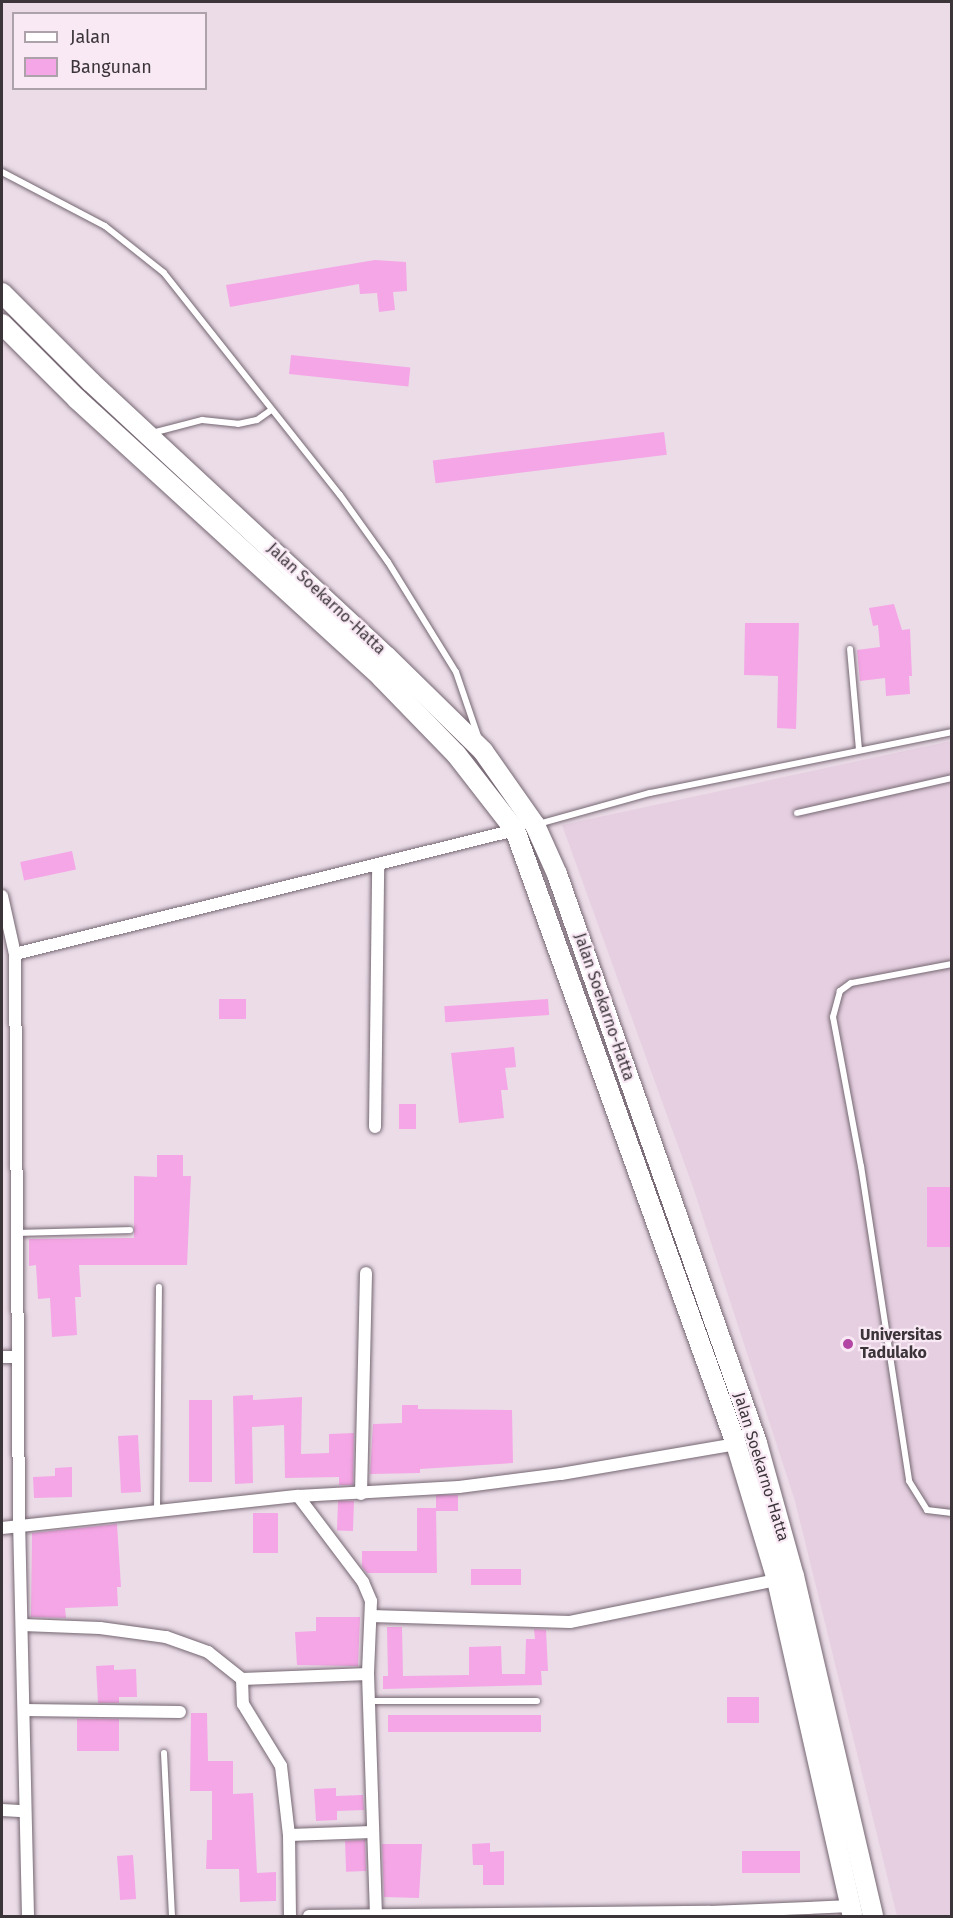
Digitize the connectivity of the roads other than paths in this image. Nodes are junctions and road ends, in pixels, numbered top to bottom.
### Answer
1 (2, 172) edge
2 (2, 293) edge
3 (2, 324) edge
4 (270, 411) junction
5 (148, 434) junction
6 (166, 450) junction
7 (146, 461) junction
8 (850, 649) dead end
9 (951, 732) edge
10 (859, 750) junction
11 (483, 751) junction
12 (951, 778) edge
13 (797, 813) dead end
14 (535, 825) junction
15 (515, 830) junction
16 (378, 865) junction
17 (2, 896) edge
18 (15, 954) junction
19 (951, 964) edge
20 (375, 1127) dead end
21 (130, 1230) dead end
22 (18, 1233) junction
23 (366, 1273) dead end
24 (159, 1287) dead end
25 (2, 1357) edge
26 (17, 1357) junction
27 (736, 1444) junction
28 (361, 1494) junction
29 (298, 1496) junction
30 (157, 1511) junction
31 (951, 1513) edge
32 (19, 1526) junction
33 (2, 1528) edge
34 (785, 1578) junction
35 (371, 1616) junction
36 (23, 1625) junction
37 (368, 1674) junction
38 (242, 1679) junction
39 (369, 1701) junction
40 (537, 1701) dead end
41 (24, 1710) junction
42 (180, 1712) dead end
43 (164, 1753) dead end
44 (2, 1810) edge
45 (24, 1811) junction
46 (372, 1832) junction
47 (289, 1835) junction
48 (852, 1911) edge
49 (376, 1914) junction
50 (610, 1914) edge
51 (710, 1914) edge
52 (28, 1917) edge
53 (172, 1917) edge
54 (290, 1917) edge
55 (309, 1917) edge
56 (873, 1917) edge

1 - 4 lane
2 - 5 main road, Jalan Soekarno-Hatta
3 - 7 main road, Jalan Soekarno-Hatta
4 - 5 lane
4 - 11 lane
5 - 6 main road, Jalan Soekarno-Hatta
6 - 7 main road
6 - 11 main road, Jalan Soekarno-Hatta
7 - 15 main road, Jalan Soekarno-Hatta
8 - 10 lane
9 - 10 lane
10 - 14 lane
11 - 14 main road, Jalan Soekarno-Hatta
12 - 13 lane
14 - 15 street
14 - 34 main road, Jalan Soekarno-Hatta
15 - 16 street
15 - 27 main road, Jalan Soekarno-Hatta
16 - 18 street
16 - 20 street
17 - 18 street
18 - 22 street
19 - 31 lane
21 - 22 lane
22 - 26 street
23 - 28 street
24 - 30 lane
25 - 26 street
26 - 32 street
27 - 28 street
27 - 34 main road, Jalan Soekarno-Hatta
28 - 29 street
29 - 30 street
29 - 35 street
30 - 32 street
32 - 33 street
32 - 36 street
34 - 35 street
34 - 48 main road, Jalan Soekarno-Hatta
34 - 56 main road, Jalan Soekarno-Hatta
35 - 37 street
36 - 38 street
36 - 41 street
37 - 38 street
37 - 39 street
38 - 47 street
39 - 40 lane
39 - 46 street
41 - 42 street
41 - 45 street
43 - 53 lane
44 - 45 street
45 - 52 street
46 - 47 street
46 - 49 street
47 - 54 street
48 - 51 street
49 - 50 street
49 - 55 street
50 - 51 street

